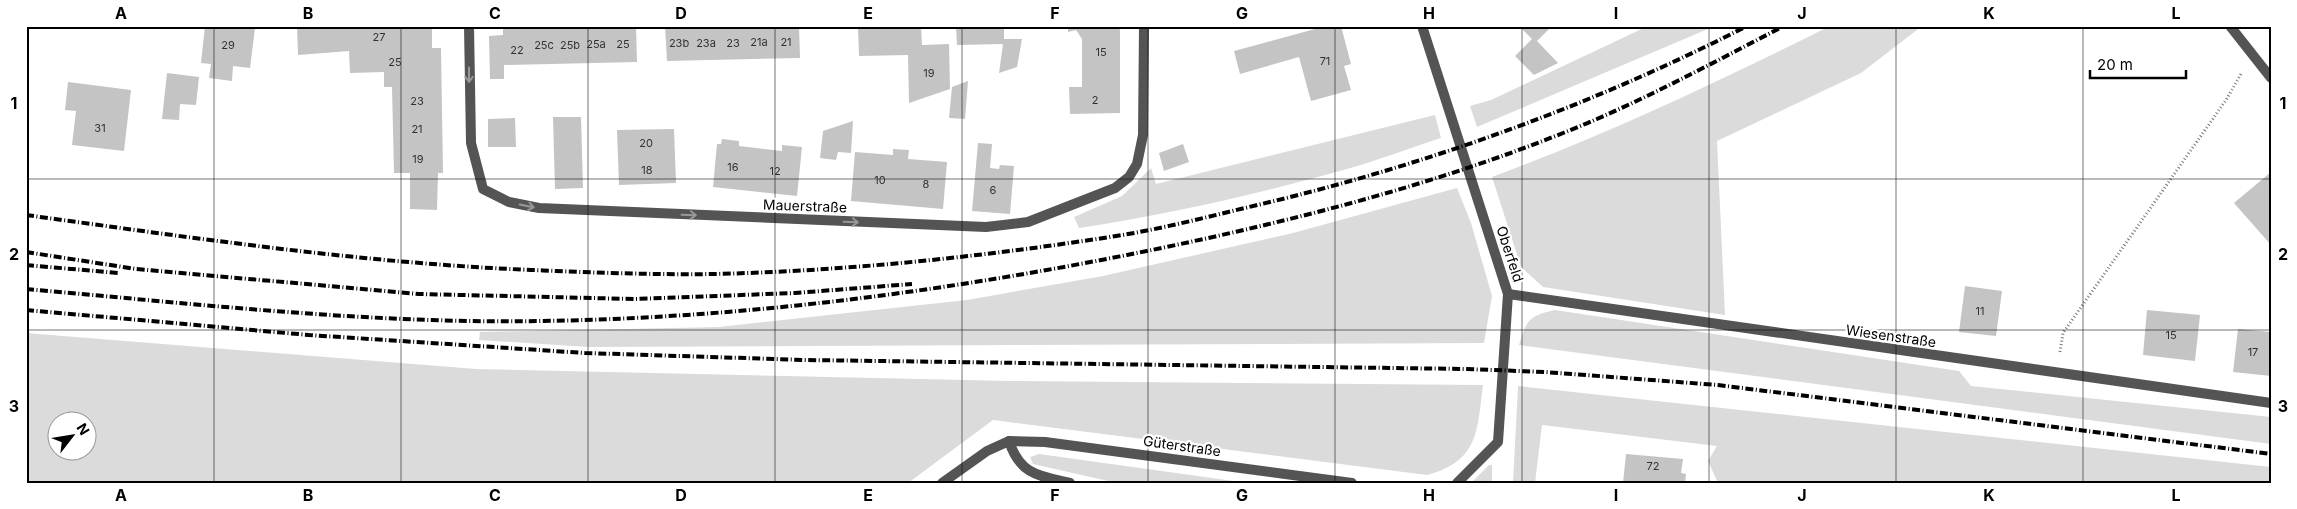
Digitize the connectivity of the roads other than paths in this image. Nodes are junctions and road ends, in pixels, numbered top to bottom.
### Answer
1 (469, 26) edge
2 (1144, 26) edge
3 (1422, 26) edge
4 (2230, 26) edge
5 (2271, 78) edge
6 (1508, 294) junction
7 (2271, 402) edge
8 (1009, 441) junction
9 (942, 483) edge
10 (1070, 483) edge
11 (1352, 483) edge
12 (1457, 483) edge

1 -> 2 street, Mauerstraße
3 - 6 street, Oberfeld
4 - 5 street
6 - 7 street, Wiesenstraße
6 - 12 street, Oberfeld
8 - 9 street, Güterstraße
8 - 10 street
8 - 11 street, Güterstraße

